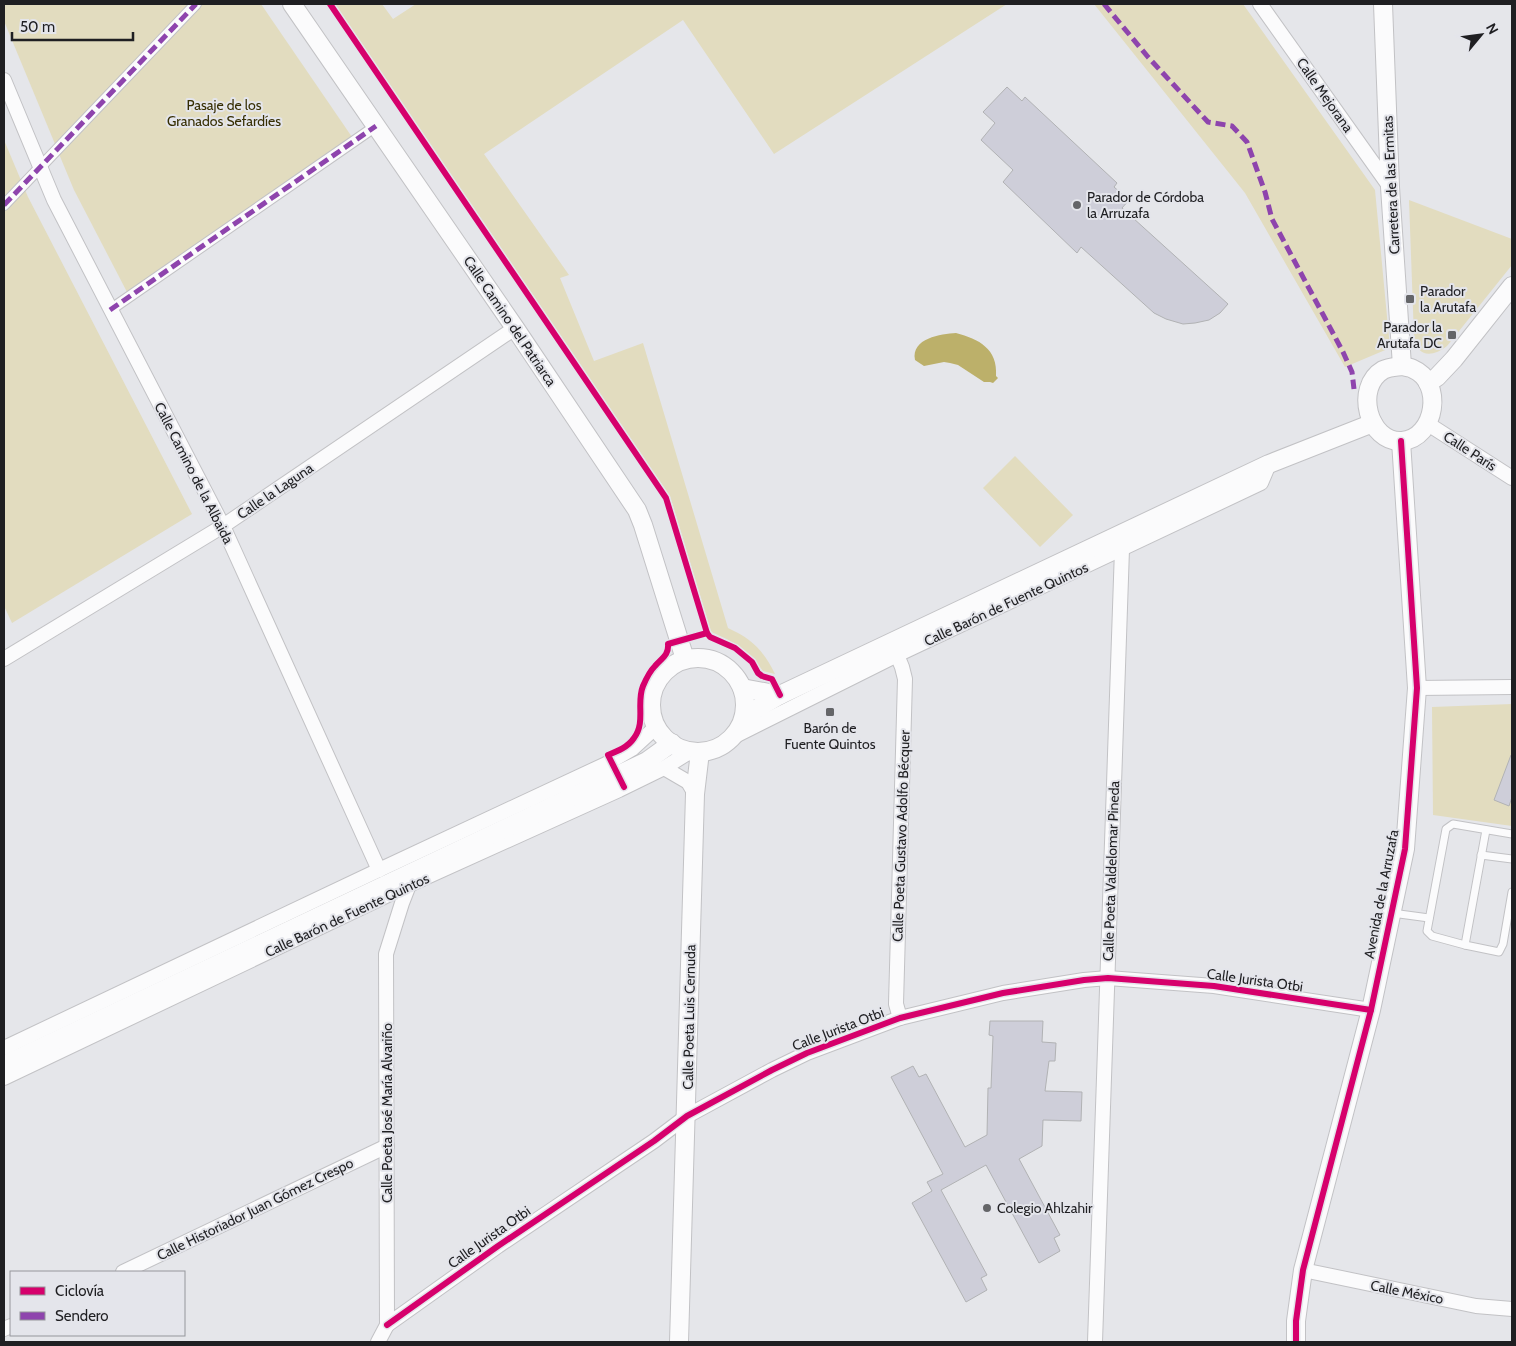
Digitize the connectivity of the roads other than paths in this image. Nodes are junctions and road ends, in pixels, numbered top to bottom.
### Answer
1 (196, 4) edge
2 (292, 4) edge
3 (1260, 4) edge
4 (1383, 4) edge
5 (4, 80) edge
6 (376, 126) junction
7 (40, 167) junction
8 (1390, 187) junction
9 (4, 205) edge
10 (1512, 286) edge
11 (110, 310) junction
12 (515, 328) junction
13 (1402, 366) junction
14 (1428, 383) junction
15 (1373, 423) junction
16 (1428, 424) junction
17 (1401, 441) junction
18 (1269, 464) junction
19 (1512, 478) edge
20 (222, 526) junction
21 (1122, 549) junction
22 (897, 656) junction
23 (4, 658) edge
24 (685, 659) junction
25 (1512, 687) edge
26 (742, 688) junction
27 (1417, 688) junction
28 (780, 696) junction
29 (744, 716) junction
30 (657, 726) junction
31 (733, 736) junction
32 (672, 743) junction
33 (695, 751) junction
34 (664, 768) junction
35 (695, 794) junction
36 (1486, 830) junction
37 (1512, 834) edge
38 (1482, 855) junction
39 (1512, 859) edge
40 (379, 870) junction
41 (409, 885) junction
42 (1512, 892) edge
43 (1391, 913) junction
44 (1429, 918) junction
45 (1465, 946) junction
46 (1108, 978) junction
47 (1371, 1010) junction
48 (900, 1018) junction
49 (4, 1048) edge
50 (4, 1065) edge
51 (4, 1078) edge
52 (687, 1116) junction
53 (386, 1146) junction
54 (1303, 1270) junction
55 (125, 1271) edge
56 (1512, 1309) edge
57 (387, 1324) junction
58 (378, 1342) edge
59 (679, 1342) edge
60 (1095, 1342) edge
61 (1296, 1342) edge

1 - 7 street
2 - 6 street, Calle Camino del Patriarca
3 - 8 street, Calle Mejorana
4 - 8 street, Carretera de las Ermitas
5 - 7 street, Calle Camino de la Albaida
6 - 11 street
6 - 12 street, Calle Camino del Patriarca
7 - 9 street
7 - 11 street, Calle Camino de la Albaida
8 - 13 street, Carretera de las Ermitas
10 - 14 street
11 - 20 street, Calle Camino de la Albaida
12 - 20 street, Calle la Laguna
12 - 24 street, Calle Camino del Patriarca
13 - 14 street
13 - 15 street
14 - 16 street
15 - 17 street
15 - 18 street, Calle Barón de Fuente Quintos
16 - 17 street
16 - 19 street, Calle París
17 - 27 street, Avenida de la Arruzafa
18 - 21 street, Calle Barón de Fuente Quintos
18 - 28 street, Calle Barón de Fuente Quintos
20 - 23 street, Calle la Laguna
20 - 40 street, Calle Camino de la Albaida
21 - 22 street, Calle Barón de Fuente Quintos
21 - 46 street, Calle Poeta Valdelomar Pineda
22 - 31 street, Calle Barón de Fuente Quintos
22 - 48 street, Calle Poeta Gustavo Adolfo Bécquer
24 - 26 street
24 - 30 street
25 - 27 street
26 - 28 street
26 - 29 street
27 - 43 street, Avenida de la Arruzafa
28 - 29 street, Calle Barón de Fuente Quintos
29 - 31 street
30 - 32 street
30 - 40 street, Calle Barón de Fuente Quintos
31 - 33 street
32 - 33 street
32 - 50 street, Calle Barón de Fuente Quintos
33 - 34 street, Calle Barón de Fuente Quintos
33 - 35 street, Calle Poeta Luis Cernuda
34 - 35 street
34 - 41 street, Calle Barón de Fuente Quintos
35 - 52 street, Calle Poeta Luis Cernuda
36 - 37 lane
36 - 38 lane
36 - 44 lane
38 - 39 lane
38 - 45 lane
40 - 49 street, Calle Barón de Fuente Quintos
41 - 51 street, Calle Barón de Fuente Quintos
41 - 53 street, Calle Poeta José María Alvariño
42 - 45 lane
43 - 44 lane
43 - 47 street, Avenida de la Arruzafa
44 - 45 lane
46 - 47 street, Calle Jurista Otbi
46 - 48 street, Calle Jurista Otbi
46 - 60 street, Calle Poeta Valdelomar Pineda
47 - 54 street, Avenida de la Arruzafa
48 - 52 street, Calle Jurista Otbi
52 - 57 street, Calle Jurista Otbi
52 - 59 street, Calle Poeta Luis Cernuda
53 - 55 street, Calle Historiador Juan Gómez Crespo
53 - 57 street, Calle Poeta José María Alvariño
54 - 56 street, Calle México
54 - 61 street, Avenida de la Arruzafa
57 - 58 street, Calle Poeta José María Alvariño

